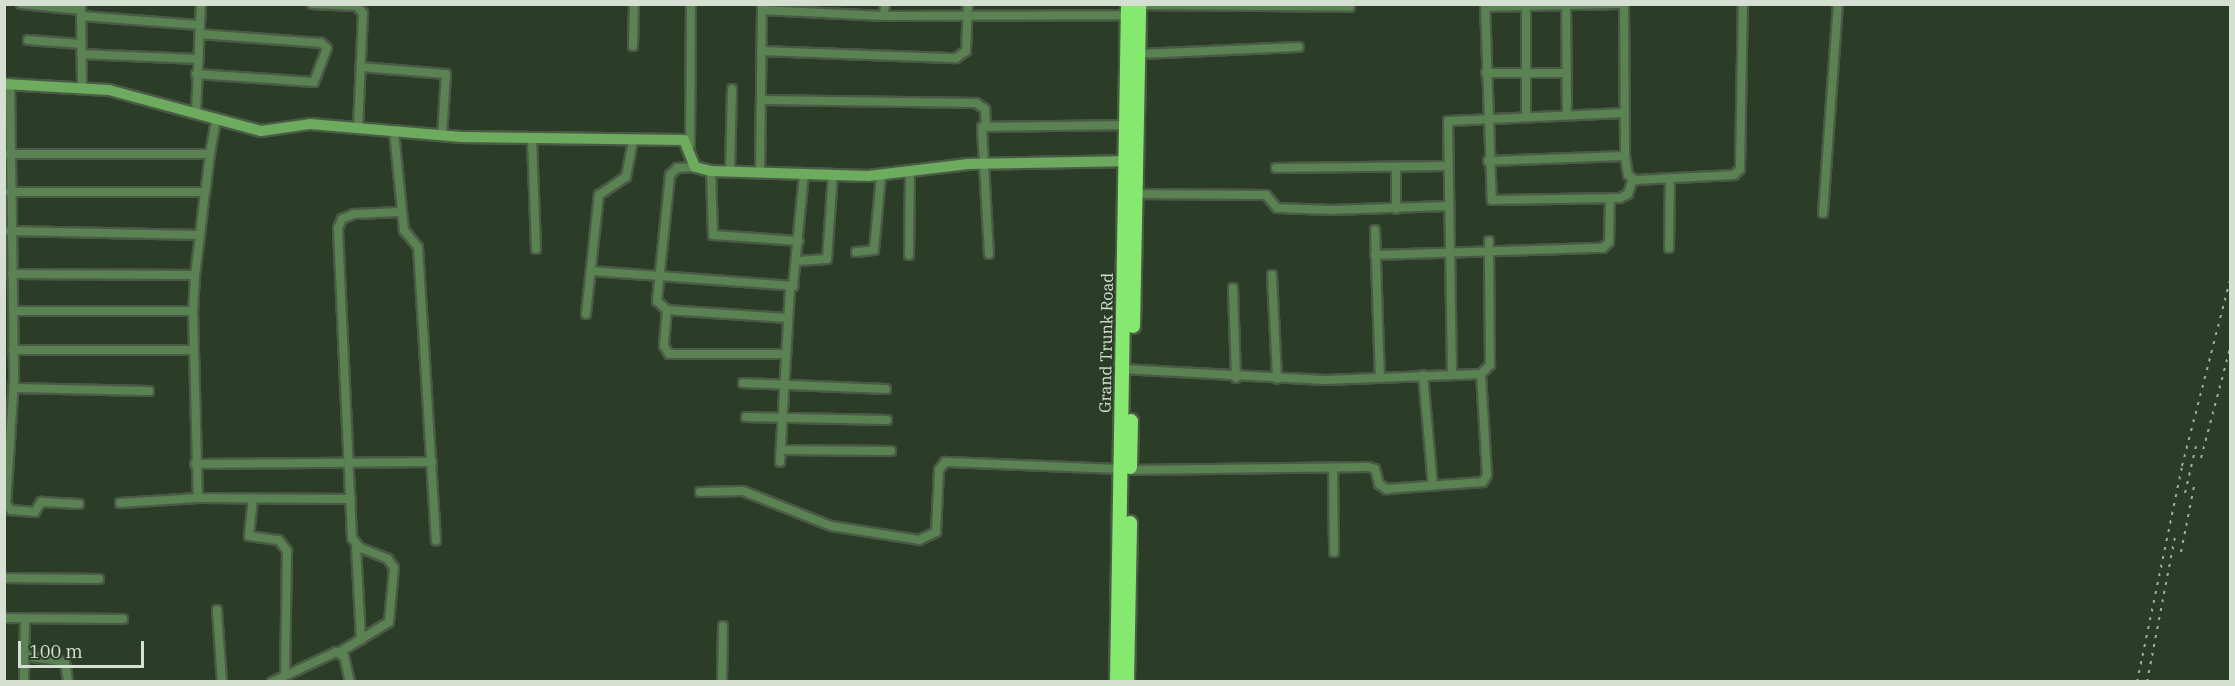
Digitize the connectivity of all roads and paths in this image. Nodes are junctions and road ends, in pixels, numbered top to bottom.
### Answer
1 (21, 4) edge
2 (201, 4) edge
3 (312, 4) edge
4 (634, 4) edge
5 (691, 4) edge
6 (885, 4) edge
7 (968, 4) edge
8 (1618, 4) edge
9 (1624, 4) edge
10 (1743, 4) edge
11 (1838, 4) edge
12 (1139, 5) edge
13 (1485, 6) edge
14 (1526, 6) edge
15 (1566, 6) edge
16 (762, 7) edge
17 (1350, 7) dead end
18 (81, 10) edge
19 (1127, 10) edge
20 (884, 16) junction
21 (967, 16) junction
22 (199, 29) junction
23 (28, 40) dead end
24 (81, 44) junction
25 (633, 46) dead end
26 (1299, 47) dead end
27 (762, 51) junction
28 (81, 54) junction
29 (1138, 54) junction
30 (196, 59) junction
31 (361, 67) junction
32 (1486, 73) junction
33 (1527, 73) junction
34 (1567, 73) junction
35 (196, 74) junction
36 (8, 83) edge
37 (82, 86) junction
38 (732, 89) dead end
39 (761, 100) junction
40 (196, 113) junction
41 (1625, 113) junction
42 (1567, 114) junction
43 (1526, 115) junction
44 (1487, 117) junction
45 (216, 119) junction
46 (1126, 125) junction
47 (986, 126) junction
48 (358, 127) junction
49 (394, 132) junction
50 (442, 136) junction
51 (532, 138) junction
52 (633, 140) junction
53 (690, 145) junction
54 (9, 154) junction
55 (210, 154) junction
56 (1625, 156) junction
57 (1131, 161) junction
58 (1488, 161) junction
59 (982, 163) junction
60 (1446, 166) junction
61 (695, 167) junction
62 (1396, 167) junction
63 (1276, 168) dead end
64 (711, 171) junction
65 (730, 171) junction
66 (910, 171) junction
67 (760, 172) junction
68 (804, 174) junction
69 (833, 174) junction
70 (881, 176) junction
71 (1670, 178) junction
72 (1633, 179) junction
73 (10, 192) junction
74 (205, 192) junction
75 (1136, 194) junction
76 (1610, 198) junction
77 (1447, 206) junction
78 (1396, 209) junction
79 (401, 212) junction
80 (1823, 213) dead end
81 (1375, 230) dead end
82 (10, 231) junction
83 (200, 235) junction
84 (799, 241) junction
85 (1489, 245) junction
86 (1670, 248) dead end
87 (536, 249) dead end
88 (1448, 250) junction
89 (856, 252) dead end
90 (989, 254) dead end
91 (909, 255) dead end
92 (1375, 255) junction
93 (798, 261) junction
94 (591, 272) junction
95 (12, 274) junction
96 (195, 275) junction
97 (658, 275) junction
98 (1272, 275) dead end
99 (790, 287) junction
100 (1233, 288) dead end
101 (667, 310) junction
102 (13, 311) junction
103 (193, 311) junction
104 (586, 314) dead end
105 (787, 318) junction
106 (14, 350) junction
107 (194, 350) junction
108 (786, 354) junction
109 (1127, 370) junction
110 (1452, 374) junction
111 (1481, 374) junction
112 (1423, 375) junction
113 (1380, 377) junction
114 (1236, 378) junction
115 (1277, 378) junction
116 (743, 383) dead end
117 (784, 385) junction
118 (14, 388) junction
119 (886, 389) dead end
120 (149, 391) dead end
121 (746, 417) dead end
122 (783, 418) junction
123 (887, 420) dead end
124 (781, 450) junction
125 (891, 451) dead end
126 (350, 462) junction
127 (432, 462) junction
128 (780, 462) dead end
129 (195, 464) junction
130 (1333, 468) junction
131 (1126, 470) junction
132 (1433, 486) junction
133 (1126, 487) junction
134 (700, 492) dead end
135 (198, 498) junction
136 (253, 498) junction
137 (351, 499) junction
138 (120, 503) dead end
139 (79, 504) dead end
140 (7, 509) edge
141 (436, 540) dead end
142 (356, 545) junction
143 (1334, 552) dead end
144 (4, 578) edge
145 (99, 579) dead end
146 (217, 610) dead end
147 (4, 618) edge
148 (25, 619) junction
149 (123, 620) dead end
150 (723, 626) dead end
151 (361, 640) junction
152 (340, 652) junction
153 (25, 656) junction
154 (285, 675) junction
155 (24, 681) edge
156 (68, 681) edge
157 (222, 681) edge
158 (272, 681) edge
159 (350, 681) edge
160 (722, 681) edge
161 (1117, 681) edge
162 (1127, 681) edge

1 - 18 street
2 - 22 street
3 - 31 street
4 - 25 street
5 - 53 street
6 - 20 street
7 - 21 street
8 - 15 street
9 - 41 street
10 - 71 street
11 - 80 street
12 - 17 street
12 - 29 highway, Grand Trunk Road
13 - 14 street
13 - 32 street
14 - 15 street
14 - 33 street
15 - 34 street
16 - 20 street
16 - 27 street
18 - 22 street
18 - 24 street
19 - 21 street
19 - 46 highway, Grand Trunk Road
20 - 21 street
21 - 27 street
22 - 30 street
22 - 35 street
23 - 24 street
24 - 28 street
26 - 29 street
27 - 39 street
28 - 30 street
28 - 37 street
29 - 57 highway, Grand Trunk Road
30 - 35 street
31 - 48 street
31 - 50 street
32 - 33 street
32 - 44 street
33 - 34 street
33 - 43 street
34 - 42 street
35 - 40 street
36 - 37 street
36 - 54 street
37 - 40 street
38 - 65 street
39 - 47 street
39 - 67 street
40 - 45 street
41 - 42 street
41 - 56 street
42 - 43 street
43 - 44 street
44 - 58 street
44 - 60 street
45 - 48 street
45 - 55 street
46 - 47 street
46 - 57 highway, Grand Trunk Road
47 - 59 street
48 - 49 street
49 - 50 street
49 - 79 street
50 - 51 street
51 - 52 street
51 - 87 street
52 - 53 street
52 - 94 street
53 - 61 street
54 - 55 street
54 - 73 street
55 - 74 street
56 - 58 street
56 - 72 street
57 - 59 street
57 - 75 highway, Grand Trunk Road
57 - 109 highway, Grand Trunk Road
58 - 76 street
59 - 66 street
59 - 90 street
60 - 62 street
60 - 77 street
61 - 64 street
61 - 97 street
62 - 63 street
62 - 78 street
64 - 65 street
64 - 84 street
65 - 67 street
66 - 70 street
66 - 91 street
67 - 68 street
68 - 69 street
68 - 84 street
69 - 70 street
69 - 93 street
70 - 89 street
71 - 72 street
71 - 86 street
72 - 76 street
73 - 74 street
73 - 82 street
74 - 83 street
75 - 78 street
75 - 109 highway, Grand Trunk Road
76 - 85 street
77 - 78 street
77 - 88 street
79 - 126 street
79 - 127 street
81 - 92 street
82 - 83 street
82 - 95 street
83 - 96 street
84 - 93 street
85 - 88 street
85 - 111 street
88 - 92 street
88 - 110 street
92 - 113 street
93 - 99 street
94 - 97 street
94 - 104 street
95 - 96 street
95 - 102 street
96 - 103 street
97 - 99 street
97 - 101 street
98 - 115 street
99 - 105 street
100 - 114 street
101 - 105 street
101 - 108 street
102 - 103 street
102 - 106 street
103 - 107 street
105 - 108 street
106 - 107 street
106 - 118 street
107 - 129 street
108 - 117 street
109 - 114 street
109 - 131 highway, Grand Trunk Road
110 - 111 street
110 - 112 street
111 - 132 street
112 - 113 street
112 - 132 street
113 - 115 street
114 - 115 street
116 - 117 street
117 - 119 street
117 - 122 street
118 - 120 street
118 - 140 street
121 - 122 street
122 - 123 street
122 - 124 street
124 - 125 street
124 - 128 street
126 - 127 street
126 - 129 street
126 - 137 street
127 - 141 street
129 - 135 street
130 - 131 street
130 - 132 street
130 - 143 street
131 - 133 highway, Grand Trunk Road
131 - 134 street
133 - 161 highway, Grand Trunk Road
133 - 162 highway, Grand Trunk Road
135 - 136 street
135 - 138 street
136 - 137 street
136 - 154 street
137 - 142 street
139 - 140 street
142 - 151 street
142 - 151 street
144 - 145 street
146 - 157 street
147 - 148 street
148 - 149 street
148 - 153 street
150 - 160 street
151 - 152 street
152 - 154 street
152 - 159 street
153 - 155 street
153 - 156 street
154 - 158 street

